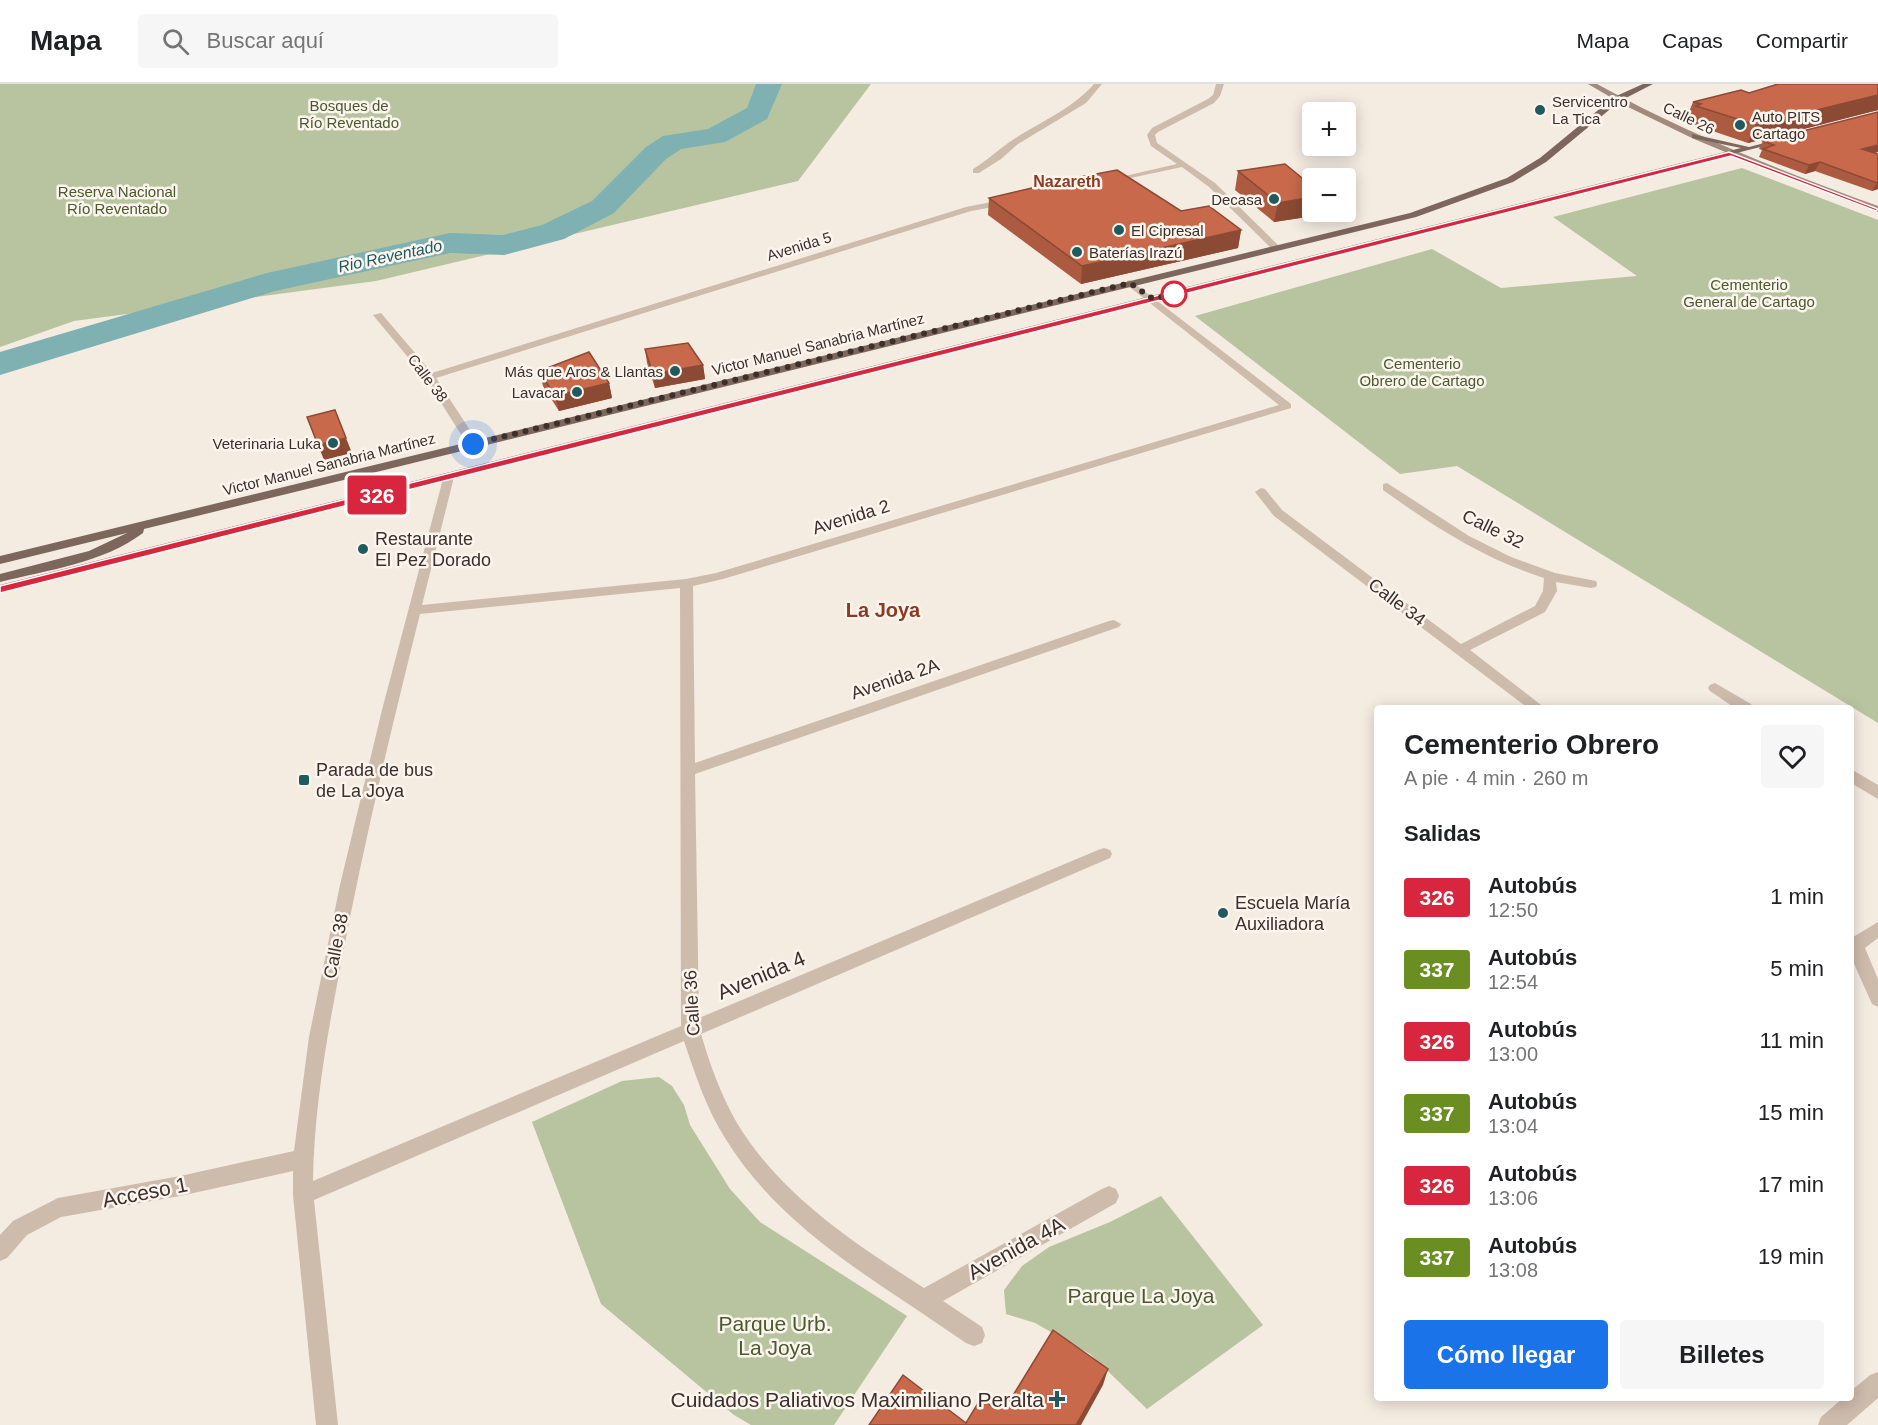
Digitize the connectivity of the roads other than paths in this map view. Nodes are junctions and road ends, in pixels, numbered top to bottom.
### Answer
1 (1098, 84) edge
2 (1221, 84) edge
3 (1592, 84) edge
4 (1649, 84) edge
5 (1617, 99) junction
6 (1695, 136) junction
7 (1786, 139) edge
8 (1752, 148) junction
9 (1731, 154) junction
10 (1182, 165) junction
11 (976, 171) dead end
12 (1092, 184) edge
13 (1014, 200) edge
14 (1878, 209) edge
15 (1276, 248) junction
16 (1130, 283) junction
17 (1101, 290) junction
18 (1153, 299) junction
19 (1121, 307) junction
20 (378, 315) dead end
21 (430, 377) junction
22 (473, 444) junction
23 (448, 477) junction
24 (1387, 487) dead end
25 (1261, 492) dead end
26 (146, 524) junction
27 (0, 560) edge
28 (1550, 576) junction
29 (0, 578) edge
30 (686, 583) junction
31 (1591, 584) dead end
32 (0, 589) edge
33 (415, 610) junction
34 (1114, 624) dead end
35 (1460, 650) junction
36 (1715, 688) dead end
37 (1534, 705) edge
38 (1741, 705) edge
39 (688, 771) junction
40 (1854, 777) edge
41 (1878, 793) edge
42 (1104, 854) dead end
43 (1878, 929) edge
44 (1854, 943) edge
45 (1854, 946) edge
46 (1878, 999) edge
47 (690, 1030) junction
48 (303, 1159) junction
49 (303, 1195) junction
50 (1109, 1196) dead end
51 (0, 1251) edge
52 (924, 1300) junction
53 (974, 1335) dead end
54 (1878, 1383) edge
55 (327, 1425) edge
56 (1829, 1425) edge

1 - 11 street
2 - 10 street
3 - 5 main road, Calle 26
4 - 5 main road, Victor Manuel Sanabria Martínez
5 - 6 main road, Calle 26
5 - 15 main road, Victor Manuel Sanabria Martínez
6 - 8 main road
6 - 9 main road, Calle 26
7 - 8 main road
8 - 9 main road
9 - 14 main road, Calle 26
9 - 18 main road
10 - 12 street
10 - 15 street
13 - 21 street, Avenida 5
15 - 16 main road, Victor Manuel Sanabria Martínez
16 - 17 main road, Victor Manuel Sanabria Martínez
16 - 18 street
17 - 19 main road
17 - 22 main road, Victor Manuel Sanabria Martínez
18 - 19 main road
18 - 30 street, Avenida 2
19 - 23 main road
20 - 21 street, Calle 38
21 - 22 street, Calle 38
22 - 26 main road, Victor Manuel Sanabria Martínez
23 - 32 main road
23 - 33 street, Calle 38
24 - 28 street, Calle 32
25 - 35 street, Calle 34
26 - 27 main road, Victor Manuel Sanabria Martínez
26 - 29 main road
28 - 31 street, Calle 32
28 - 35 street
30 - 33 street, Avenida 2
30 - 39 street, Calle 36
33 - 48 street, Calle 38
34 - 39 street, Avenida 2A
35 - 37 street, Calle 34
36 - 38 street
39 - 47 street, Calle 36
40 - 41 street
42 - 47 street, Avenida 4
43 - 44 street
45 - 46 street
47 - 49 street, Avenida 4
47 - 52 street, Calle 36
48 - 49 street, Calle 38
48 - 51 street, Acceso 1
49 - 55 street, Calle 38
50 - 52 street, Avenida 4A
52 - 53 street, Calle 36
54 - 56 street

